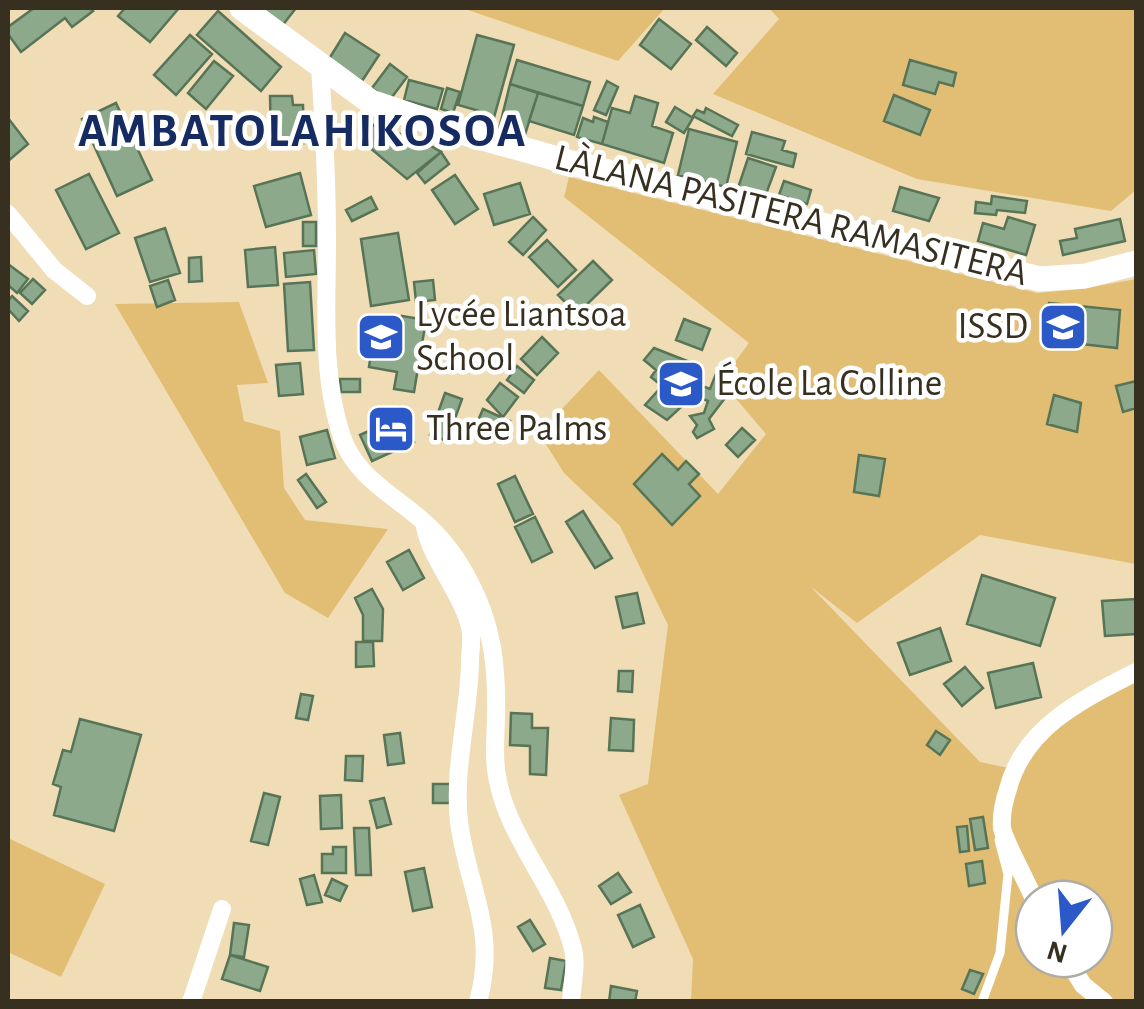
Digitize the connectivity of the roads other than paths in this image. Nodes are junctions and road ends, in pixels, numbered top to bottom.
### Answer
1 (242, 8) edge
2 (320, 67) junction
3 (8, 214) edge
4 (1136, 263) edge
5 (87, 296) dead end
6 (424, 522) junction
7 (1136, 672) edge
8 (1002, 830) junction
9 (1024, 879) edge
10 (222, 909) dead end
11 (1080, 979) edge
12 (191, 1002) edge
13 (478, 1002) edge
14 (571, 1002) edge
15 (982, 1002) edge
16 (1104, 1002) edge

1 - 2 street, LÀLANA PASITERA RAMASITERA
2 - 4 street, LÀLANA PASITERA RAMASITERA
2 - 6 street
3 - 5 street
6 - 13 street
6 - 14 street
7 - 8 street
8 - 9 street
8 - 15 lane
10 - 12 street
11 - 16 street

